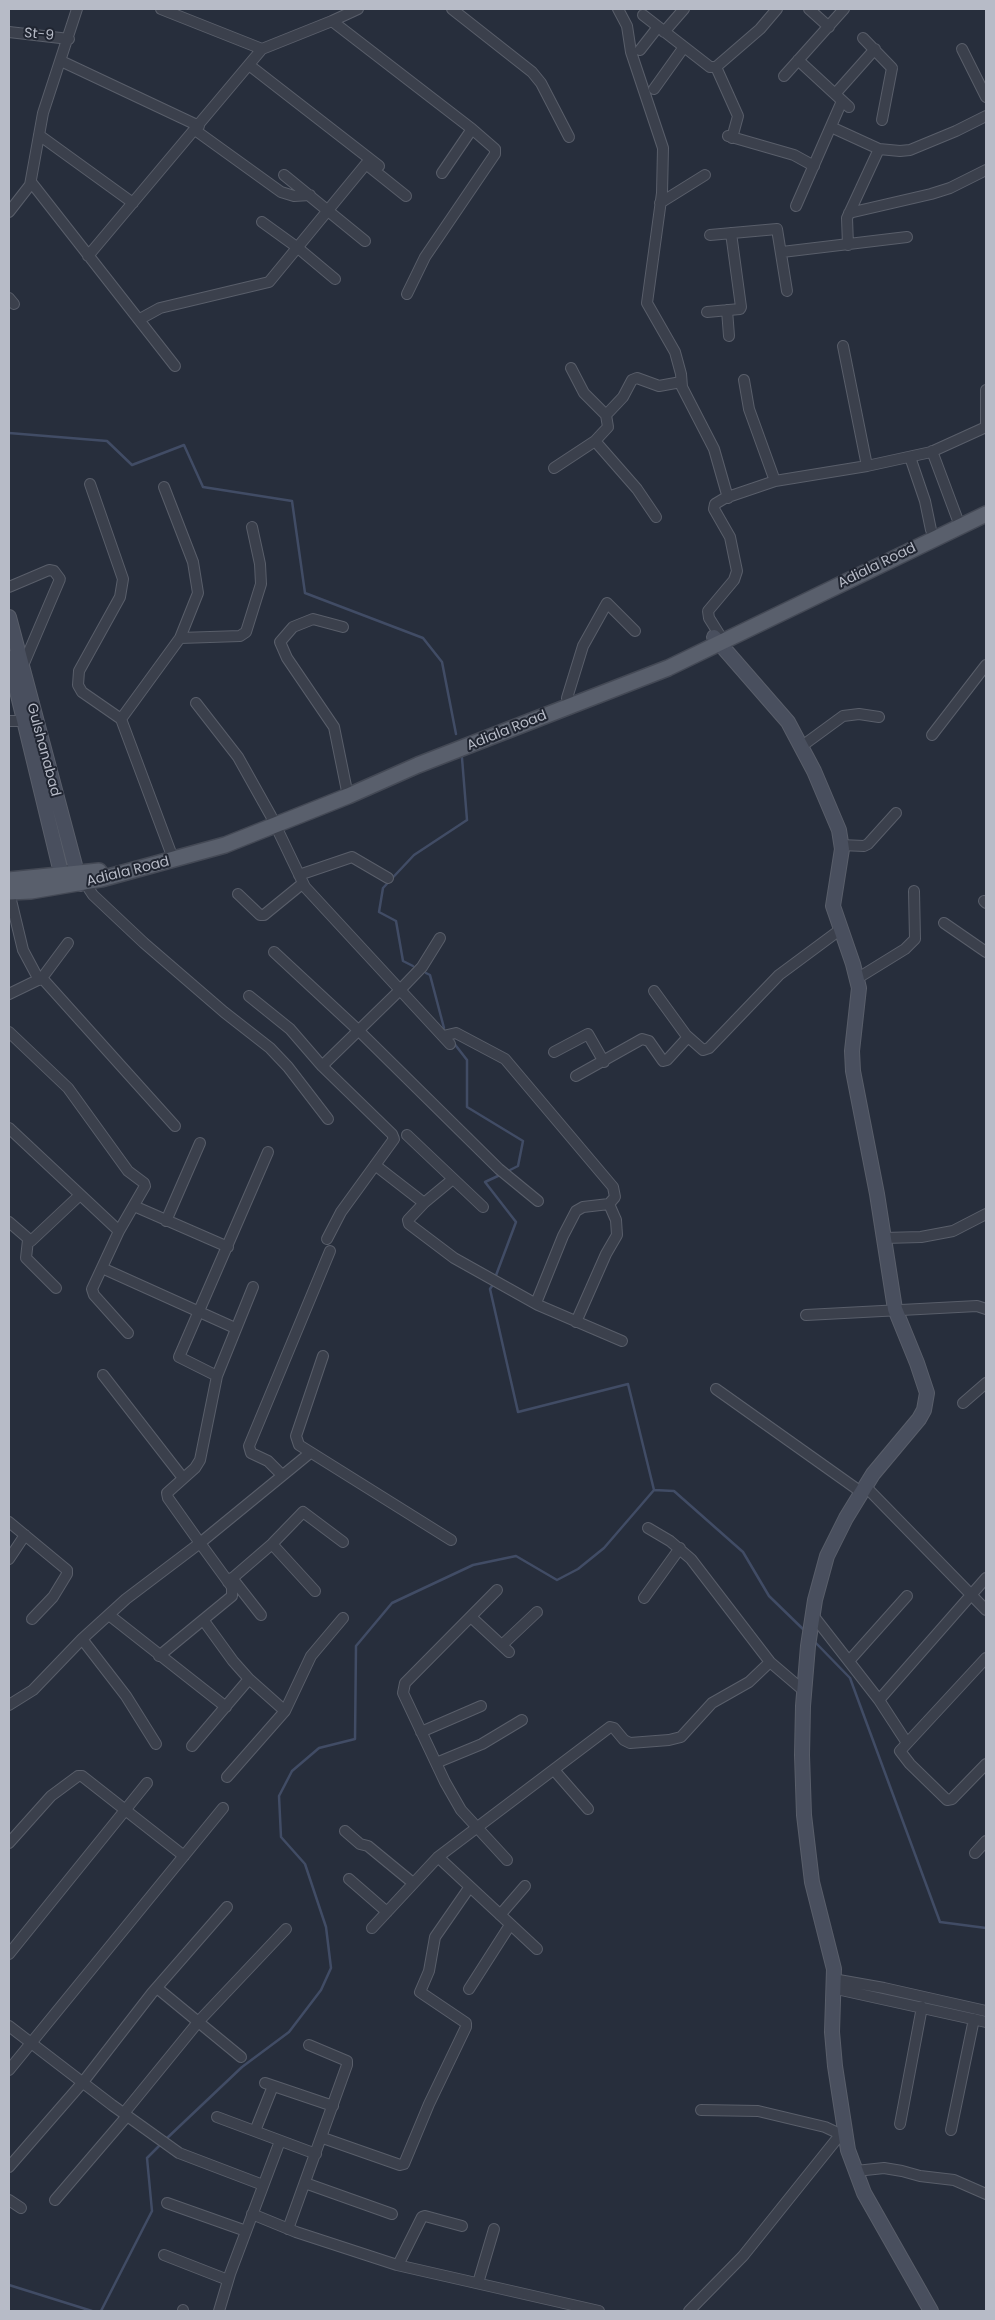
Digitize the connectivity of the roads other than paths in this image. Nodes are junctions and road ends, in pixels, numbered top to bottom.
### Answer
1 (77, 9) edge
2 (161, 9) edge
3 (358, 9) edge
4 (452, 9) edge
5 (618, 9) edge
6 (684, 9) edge
7 (778, 9) edge
8 (809, 9) edge
9 (844, 9) edge
10 (643, 15) dead end
11 (332, 21) junction
12 (829, 26) junction
13 (661, 29) junction
14 (9, 32) edge
15 (69, 38) junction
16 (862, 38) dead end
17 (684, 47) junction
18 (262, 49) junction
19 (875, 49) junction
20 (962, 49) dead end
21 (640, 50) dead end
22 (798, 60) junction
23 (61, 62) junction
24 (249, 65) junction
25 (716, 67) junction
26 (784, 76) dead end
27 (654, 89) dead end
28 (986, 98) edge
29 (842, 101) junction
30 (985, 119) edge
31 (882, 120) dead end
32 (831, 127) junction
33 (197, 128) junction
34 (472, 129) junction
35 (39, 135) junction
36 (570, 137) dead end
37 (879, 149) junction
38 (362, 152) junction
39 (366, 164) junction
40 (814, 166) junction
41 (986, 170) edge
42 (442, 173) dead end
43 (389, 174) dead end
44 (284, 175) dead end
45 (705, 175) dead end
46 (31, 182) junction
47 (310, 195) junction
48 (406, 196) dead end
49 (133, 203) junction
50 (660, 203) junction
51 (796, 206) dead end
52 (330, 210) junction
53 (9, 212) edge
54 (849, 213) junction
55 (262, 222) dead end
56 (731, 233) junction
57 (710, 235) dead end
58 (907, 237) dead end
59 (365, 241) dead end
60 (848, 245) junction
61 (298, 248) junction
62 (782, 252) junction
63 (88, 256) junction
64 (335, 279) dead end
65 (787, 291) dead end
66 (407, 294) dead end
67 (727, 310) junction
68 (707, 312) dead end
69 (140, 320) junction
70 (729, 336) dead end
71 (843, 346) dead end
72 (175, 366) dead end
73 (570, 368) dead end
74 (744, 380) dead end
75 (681, 382) junction
76 (986, 390) edge
77 (606, 414) junction
78 (986, 426) edge
79 (595, 441) junction
80 (932, 452) junction
81 (910, 457) junction
82 (867, 466) junction
83 (554, 468) dead end
84 (775, 481) junction
85 (90, 484) dead end
86 (164, 487) dead end
87 (728, 498) junction
88 (986, 504) edge
89 (986, 514) edge
90 (656, 517) dead end
91 (957, 518) junction
92 (252, 527) dead end
93 (931, 530) junction
94 (9, 587) edge
95 (9, 617) edge
96 (343, 627) dead end
97 (635, 632) dead end
98 (180, 638) junction
99 (717, 639) junction
100 (9, 658) edge
101 (986, 665) edge
102 (22, 668) junction
103 (567, 698) junction
104 (196, 703) dead end
105 (879, 717) dead end
106 (121, 719) junction
107 (30, 720) junction
108 (9, 721) edge
109 (932, 735) dead end
110 (802, 746) junction
111 (347, 791) junction
112 (896, 813) dead end
113 (273, 820) junction
114 (841, 845) junction
115 (173, 856) junction
116 (388, 878) dead end
117 (9, 880) edge
118 (63, 880) junction
119 (81, 880) junction
120 (300, 880) junction
121 (914, 890) dead end
122 (9, 892) edge
123 (238, 894) dead end
124 (944, 923) dead end
125 (840, 929) junction
126 (440, 938) dead end
127 (68, 943) dead end
128 (274, 952) dead end
129 (986, 952) edge
130 (858, 978) junction
131 (40, 979) junction
132 (400, 990) junction
133 (654, 991) dead end
134 (9, 994) edge
135 (249, 996) dead end
136 (358, 1030) junction
137 (9, 1032) edge
138 (443, 1036) junction
139 (688, 1037) junction
140 (450, 1044) dead end
141 (554, 1052) dead end
142 (604, 1062) junction
143 (322, 1066) junction
144 (576, 1076) dead end
145 (328, 1119) dead end
146 (175, 1126) dead end
147 (9, 1128) edge
148 (407, 1135) dead end
149 (200, 1143) dead end
150 (268, 1152) dead end
151 (375, 1165) junction
152 (453, 1179) junction
153 (80, 1195) junction
154 (538, 1201) dead end
155 (424, 1202) junction
156 (609, 1204) junction
157 (134, 1206) junction
158 (483, 1207) dead end
159 (986, 1214) edge
160 (166, 1221) junction
161 (9, 1222) edge
162 (119, 1231) junction
163 (326, 1238) dead end
164 (884, 1238) junction
165 (28, 1240) junction
166 (228, 1247) junction
167 (330, 1251) dead end
168 (102, 1268) junction
169 (253, 1287) dead end
170 (56, 1288) dead end
171 (536, 1303) junction
172 (895, 1309) junction
173 (986, 1310) edge
174 (200, 1313) junction
175 (806, 1315) dead end
176 (576, 1322) junction
177 (235, 1328) junction
178 (128, 1334) dead end
179 (622, 1342) dead end
180 (323, 1356) dead end
181 (104, 1375) dead end
182 (217, 1376) junction
183 (986, 1383) edge
184 (716, 1389) dead end
185 (963, 1403) dead end
186 (310, 1454) junction
187 (282, 1475) junction
188 (183, 1478) junction
189 (863, 1489) junction
190 (9, 1522) edge
191 (648, 1528) dead end
192 (25, 1535) junction
193 (451, 1540) dead end
194 (343, 1542) dead end
195 (200, 1543) junction
196 (272, 1544) junction
197 (680, 1548) junction
198 (9, 1559) edge
199 (986, 1578) edge
200 (230, 1580) junction
201 (497, 1590) dead end
202 (315, 1591) dead end
203 (907, 1596) dead end
204 (971, 1596) junction
205 (644, 1598) dead end
206 (986, 1610) edge
207 (537, 1612) dead end
208 (109, 1615) junction
209 (261, 1615) dead end
210 (471, 1617) junction
211 (343, 1618) dead end
212 (812, 1618) junction
213 (32, 1619) dead end
214 (204, 1620) junction
215 (82, 1639) junction
216 (159, 1656) junction
217 (986, 1658) edge
218 (849, 1661) junction
219 (770, 1662) junction
220 (249, 1679) junction
221 (804, 1691) junction
222 (879, 1700) junction
223 (9, 1705) edge
224 (481, 1706) dead end
225 (226, 1707) junction
226 (285, 1711) junction
227 (522, 1720) dead end
228 (421, 1732) junction
229 (907, 1743) junction
230 (156, 1744) dead end
231 (192, 1746) dead end
232 (436, 1763) junction
233 (986, 1764) edge
234 (554, 1770) junction
235 (227, 1777) dead end
236 (147, 1783) dead end
237 (223, 1808) dead end
238 (588, 1809) dead end
239 (124, 1810) junction
240 (476, 1828) junction
241 (344, 1831) dead end
242 (986, 1841) edge
243 (9, 1843) edge
244 (975, 1853) dead end
245 (184, 1856) junction
246 (438, 1857) junction
247 (507, 1860) dead end
248 (349, 1878) dead end
249 (413, 1883) junction
250 (525, 1886) dead end
251 (469, 1888) junction
252 (227, 1907) dead end
253 (387, 1912) junction
254 (500, 1915) junction
255 (510, 1925) junction
256 (372, 1928) dead end
257 (286, 1929) dead end
258 (537, 1949) dead end
259 (9, 1954) edge
260 (833, 1984) junction
261 (157, 1988) junction
262 (469, 1989) dead end
263 (922, 2007) junction
264 (986, 2011) edge
265 (974, 2019) junction
266 (199, 2021) junction
267 (986, 2022) edge
268 (9, 2026) edge
269 (32, 2042) junction
270 (309, 2045) dead end
271 (241, 2057) dead end
272 (9, 2070) edge
273 (82, 2082) junction
274 (333, 2106) junction
275 (701, 2110) dead end
276 (125, 2114) junction
277 (217, 2117) dead end
278 (900, 2124) dead end
279 (951, 2130) dead end
280 (255, 2131) junction
281 (842, 2132) junction
282 (323, 2138) junction
283 (280, 2141) junction
284 (316, 2154) junction
285 (9, 2167) edge
286 (856, 2172) junction
287 (305, 2183) junction
288 (263, 2185) junction
289 (986, 2194) edge
290 (9, 2200) edge
291 (55, 2200) dead end
292 (167, 2203) dead end
293 (21, 2208) dead end
294 (252, 2214) junction
295 (392, 2214) dead end
296 (462, 2226) dead end
297 (288, 2229) junction
298 (494, 2229) dead end
299 (246, 2231) junction
300 (164, 2255) dead end
301 (398, 2265) junction
302 (228, 2280) junction
303 (478, 2283) junction
304 (574, 2308) edge
305 (219, 2311) edge
306 (598, 2311) edge
307 (689, 2311) edge
308 (931, 2311) edge

1 - 15 street
2 - 18 street
3 - 11 street
4 - 36 street
5 - 50 street
6 - 13 street
7 - 25 street
8 - 12 street
9 - 12 street
10 - 13 street
11 - 18 street
11 - 34 street
12 - 22 street
13 - 17 street
13 - 21 street
14 - 15 street, St-9
15 - 23 street
16 - 19 street
17 - 25 street
17 - 27 street
18 - 24 street
19 - 29 street
19 - 31 street
20 - 28 street
22 - 26 street
22 - 29 street
23 - 33 street
23 - 35 street
24 - 33 street
24 - 38 street
25 - 40 street
29 - 32 street
30 - 37 street
32 - 37 street
32 - 40 street
33 - 47 street
33 - 49 street
34 - 42 street
34 - 66 street
35 - 46 street
35 - 49 street
37 - 54 street
38 - 39 street
38 - 43 street
39 - 48 street
39 - 52 street
40 - 51 street
41 - 54 street
44 - 47 street
45 - 50 street
46 - 53 street
46 - 63 street
47 - 52 street
49 - 63 street
50 - 75 street
52 - 59 street
52 - 61 street
54 - 60 street
55 - 61 street
56 - 57 street
56 - 62 street
56 - 67 street
58 - 60 street
60 - 62 street
61 - 64 street
61 - 69 street
62 - 65 street
63 - 69 street
67 - 68 street
67 - 70 street
69 - 72 street
71 - 82 street
73 - 77 street
74 - 84 street
75 - 77 street
75 - 87 street
76 - 78 street
77 - 79 street
78 - 80 street
79 - 83 street
79 - 90 street
80 - 81 street
80 - 91 street
81 - 82 street
81 - 93 street
82 - 84 street
84 - 87 street
85 - 106 street
86 - 98 street
87 - 99 street
88 - 91 main road, Adiala Road
89 - 99 main road, Adiala Road
91 - 93 main road, Adiala Road
92 - 98 street
93 - 99 main road, Adiala Road
94 - 102 street
95 - 102 main road, Gulshanabad
96 - 111 street
97 - 103 street
98 - 106 street
99 - 103 main road, Adiala Road
99 - 110 main road
99 - 111 main road, Adiala Road
100 - 107 main road, Gulshanabad
101 - 109 street
102 - 107 main road, Gulshanabad
103 - 111 main road, Adiala Road
104 - 113 street
105 - 110 street
106 - 115 street
107 - 108 street
107 - 118 main road, Gulshanabad
107 - 119 main road, Gulshanabad
110 - 114 main road
111 - 113 main road, Adiala Road
112 - 114 street
113 - 115 main road, Adiala Road
113 - 120 street
114 - 125 main road
115 - 119 main road, Adiala Road
115 - 119 main road, Adiala Road
116 - 120 street
117 - 118 main road
118 - 119 main road, Adiala Road
118 - 122 main road, Adiala Road
119 - 145 street
120 - 123 street
120 - 132 street
121 - 130 street
122 - 131 street
124 - 129 street
125 - 130 main road
125 - 139 street
126 - 132 street
127 - 131 street
128 - 136 street
130 - 164 main road
131 - 134 street
131 - 146 street
132 - 136 street
132 - 138 street
133 - 139 street
135 - 143 street
136 - 143 street
136 - 154 street
137 - 157 street
138 - 140 street
138 - 156 street
139 - 142 street
141 - 142 street
142 - 144 street
143 - 151 street
147 - 153 street
148 - 152 street
149 - 160 street
150 - 166 street
151 - 155 street
151 - 163 street
152 - 155 street
152 - 158 street
153 - 162 street
153 - 165 street
155 - 171 street
156 - 171 street
156 - 176 street
157 - 160 street
157 - 162 street
159 - 164 street
160 - 166 street
161 - 165 street
162 - 168 street
164 - 172 main road
165 - 170 street
166 - 174 street
167 - 187 street
168 - 174 street
168 - 178 street
169 - 177 street
171 - 176 street
172 - 173 street
172 - 175 street
172 - 189 main road
174 - 177 street
174 - 182 street
176 - 179 street
177 - 182 street
180 - 186 street
181 - 188 street
182 - 188 street
183 - 185 street
184 - 189 street
186 - 187 street
186 - 193 street
187 - 195 street
188 - 195 street
189 - 204 street
189 - 212 main road
190 - 192 street
191 - 197 street
192 - 198 street
192 - 213 street
194 - 196 street
195 - 200 street
195 - 208 street
196 - 200 street
196 - 202 street
197 - 205 street
197 - 219 street
199 - 204 street
200 - 209 street
200 - 214 street
201 - 210 street
203 - 218 street
204 - 206 street
204 - 222 street
207 - 210 street
208 - 215 street
208 - 216 street
210 - 228 street
211 - 226 street
212 - 218 street
212 - 221 main road
214 - 216 street
214 - 220 street
215 - 223 street
215 - 230 street
216 - 225 street
217 - 229 street
218 - 222 street
219 - 221 street
219 - 234 street
220 - 225 street
220 - 226 street
221 - 260 main road
222 - 229 street
224 - 228 street
225 - 231 street
226 - 235 street
227 - 232 street
228 - 232 street
229 - 233 street
232 - 240 street
234 - 238 street
234 - 240 street
236 - 239 street
237 - 245 street
239 - 243 street
239 - 245 street
239 - 259 street
240 - 246 street
240 - 247 street
241 - 249 street
242 - 244 street
245 - 269 street
246 - 249 street
246 - 251 street
248 - 253 street
249 - 253 street
250 - 254 street
251 - 254 street
251 - 282 street
252 - 261 street
253 - 256 street
254 - 255 street
255 - 258 street
255 - 262 street
257 - 266 street
260 - 263 street
260 - 264 street
260 - 281 main road
261 - 266 street
261 - 273 street
263 - 265 street
263 - 278 street
265 - 267 street
265 - 279 street
266 - 271 street
266 - 276 street
268 - 269 street
269 - 272 street
269 - 273 street
270 - 274 street
273 - 276 street
273 - 285 street
274 - 280 street
274 - 282 street
275 - 281 street
276 - 288 street
276 - 291 street
277 - 280 street
280 - 283 street
281 - 286 main road
281 - 307 street
282 - 284 street
283 - 284 street
283 - 288 street
284 - 287 street
286 - 289 street
286 - 308 main road
287 - 295 street
287 - 297 street
288 - 294 street
290 - 293 street
292 - 299 street
294 - 297 street
294 - 299 street
296 - 301 street
297 - 301 street
298 - 303 street
299 - 302 street
300 - 302 street
301 - 303 street
302 - 305 street
303 - 304 street
304 - 306 street

